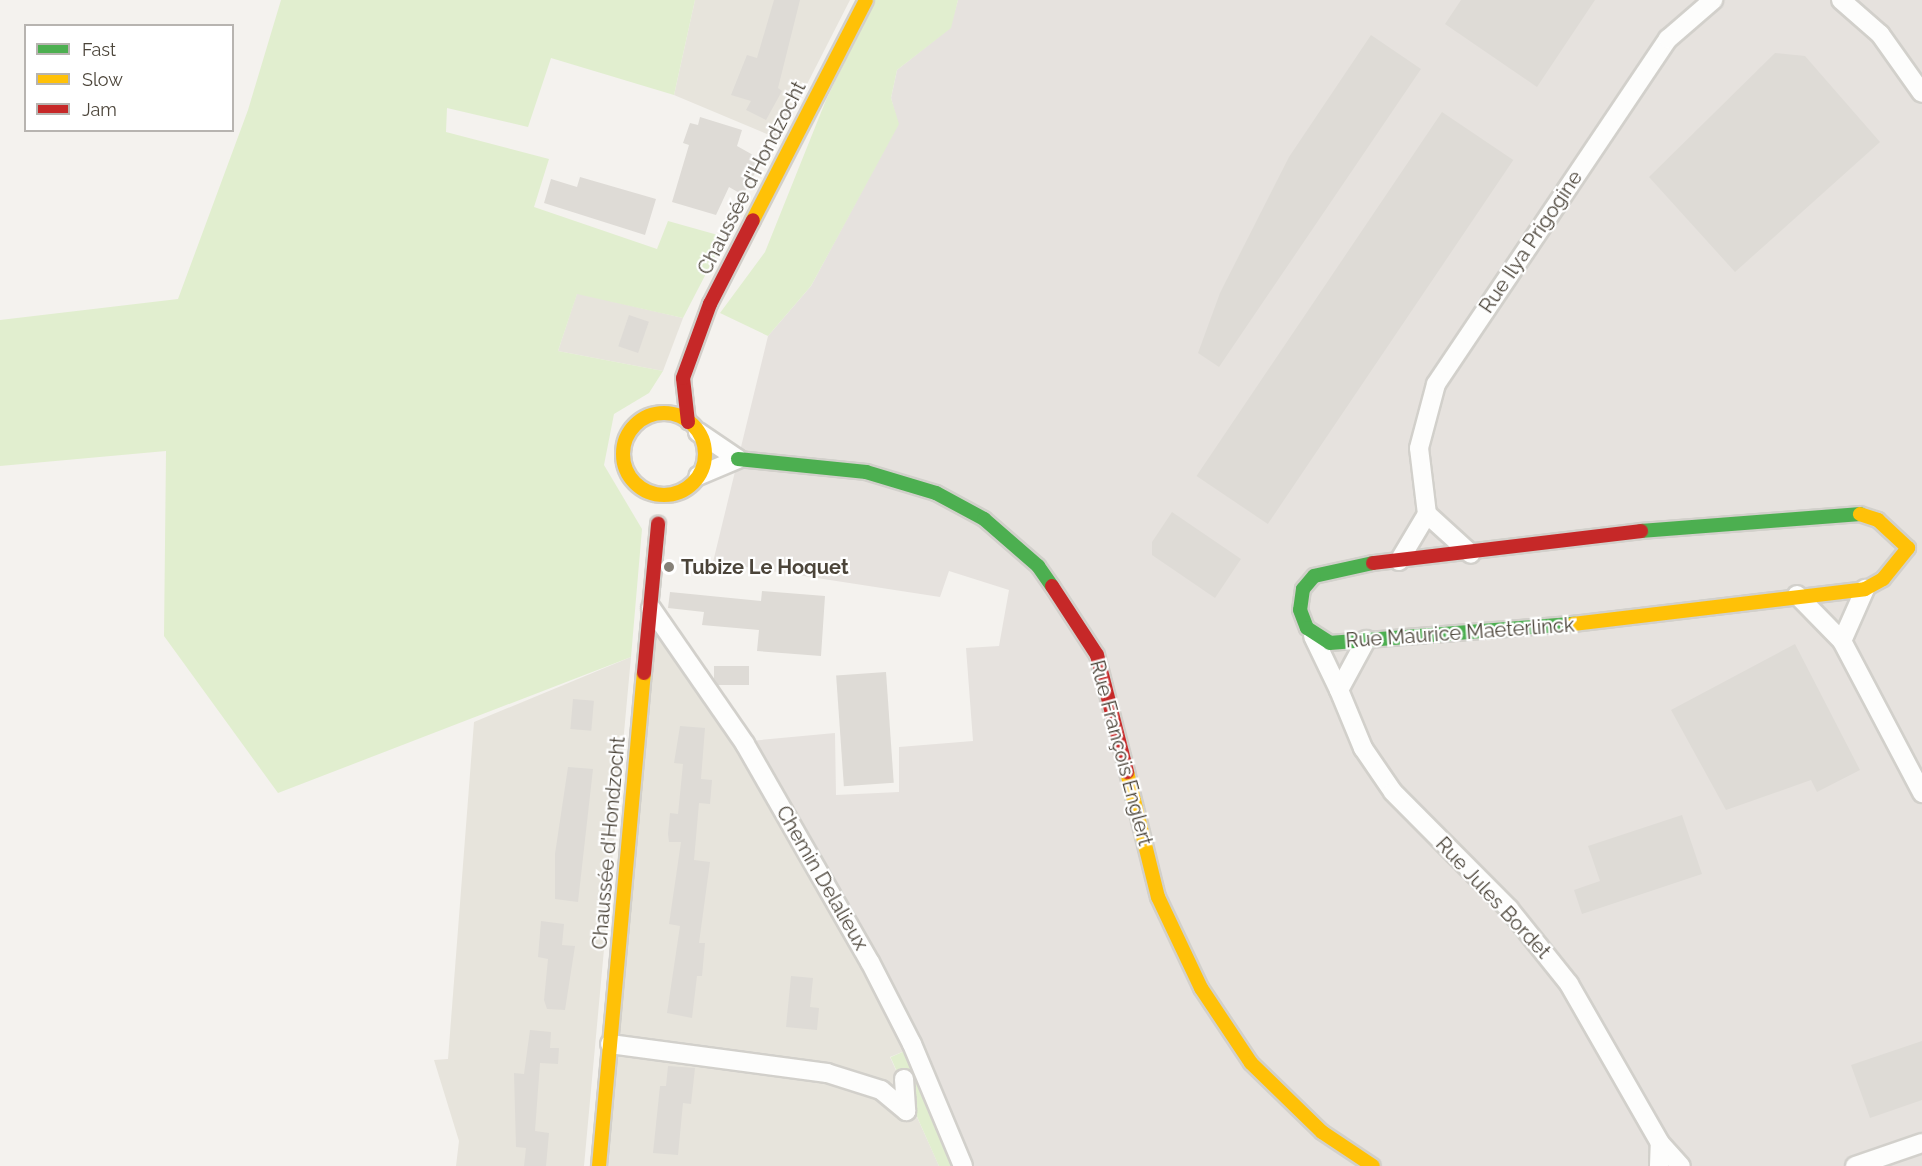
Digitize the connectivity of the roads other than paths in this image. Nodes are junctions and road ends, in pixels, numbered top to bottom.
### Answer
1 (866, 0) edge
2 (1713, 0) edge
3 (1841, 0) edge
4 (1922, 93) edge
5 (683, 378) junction
6 (648, 416) junction
7 (693, 427) junction
8 (738, 459) junction
9 (698, 476) junction
10 (637, 485) junction
11 (682, 491) junction
12 (1427, 514) junction
13 (658, 524) junction
14 (1915, 548) edge
15 (1471, 554) junction
16 (1400, 561) junction
17 (1865, 589) junction
18 (1797, 595) junction
19 (651, 608) junction
20 (1313, 636) junction
21 (1366, 640) junction
22 (1842, 641) junction
23 (1339, 690) junction
24 (1922, 793) edge
25 (610, 1044) junction
26 (904, 1079) dead end
27 (1660, 1143) junction
28 (1922, 1143) edge
29 (599, 1166) edge
30 (963, 1166) edge
31 (1373, 1166) edge
32 (1659, 1166) edge
33 (1681, 1166) edge
34 (1855, 1166) edge

1 - 5 street, Chaussée d'Hondzocht
2 - 12 street, Rue Ilya Prigogine
3 - 4 street
5 - 6 street
5 - 7 street
6 - 7 street
6 - 10 street
7 - 8 street
7 - 9 street
8 - 9 street
8 - 31 street, Rue François Englert
9 - 11 street
10 - 11 street
10 - 13 street
11 - 13 street
12 - 15 street
12 - 16 street
13 - 19 street, Chaussée d'Hondzocht
14 - 15 street
14 - 17 street
15 - 16 street
16 - 20 street
17 - 18 street, Rue Maurice Maeterlinck
17 - 22 street
18 - 21 street, Rue Maurice Maeterlinck
18 - 22 street
19 - 25 street, Chaussée d'Hondzocht
19 - 30 street, Chemin Delalieux
20 - 21 street, Rue Maurice Maeterlinck
20 - 23 street, Rue Jules Bordet
21 - 23 street
22 - 24 street
23 - 27 street, Rue Jules Bordet
25 - 26 street
25 - 29 street, Chaussée d'Hondzocht
27 - 32 street
27 - 33 street, Rue Jules Bordet
28 - 34 street

